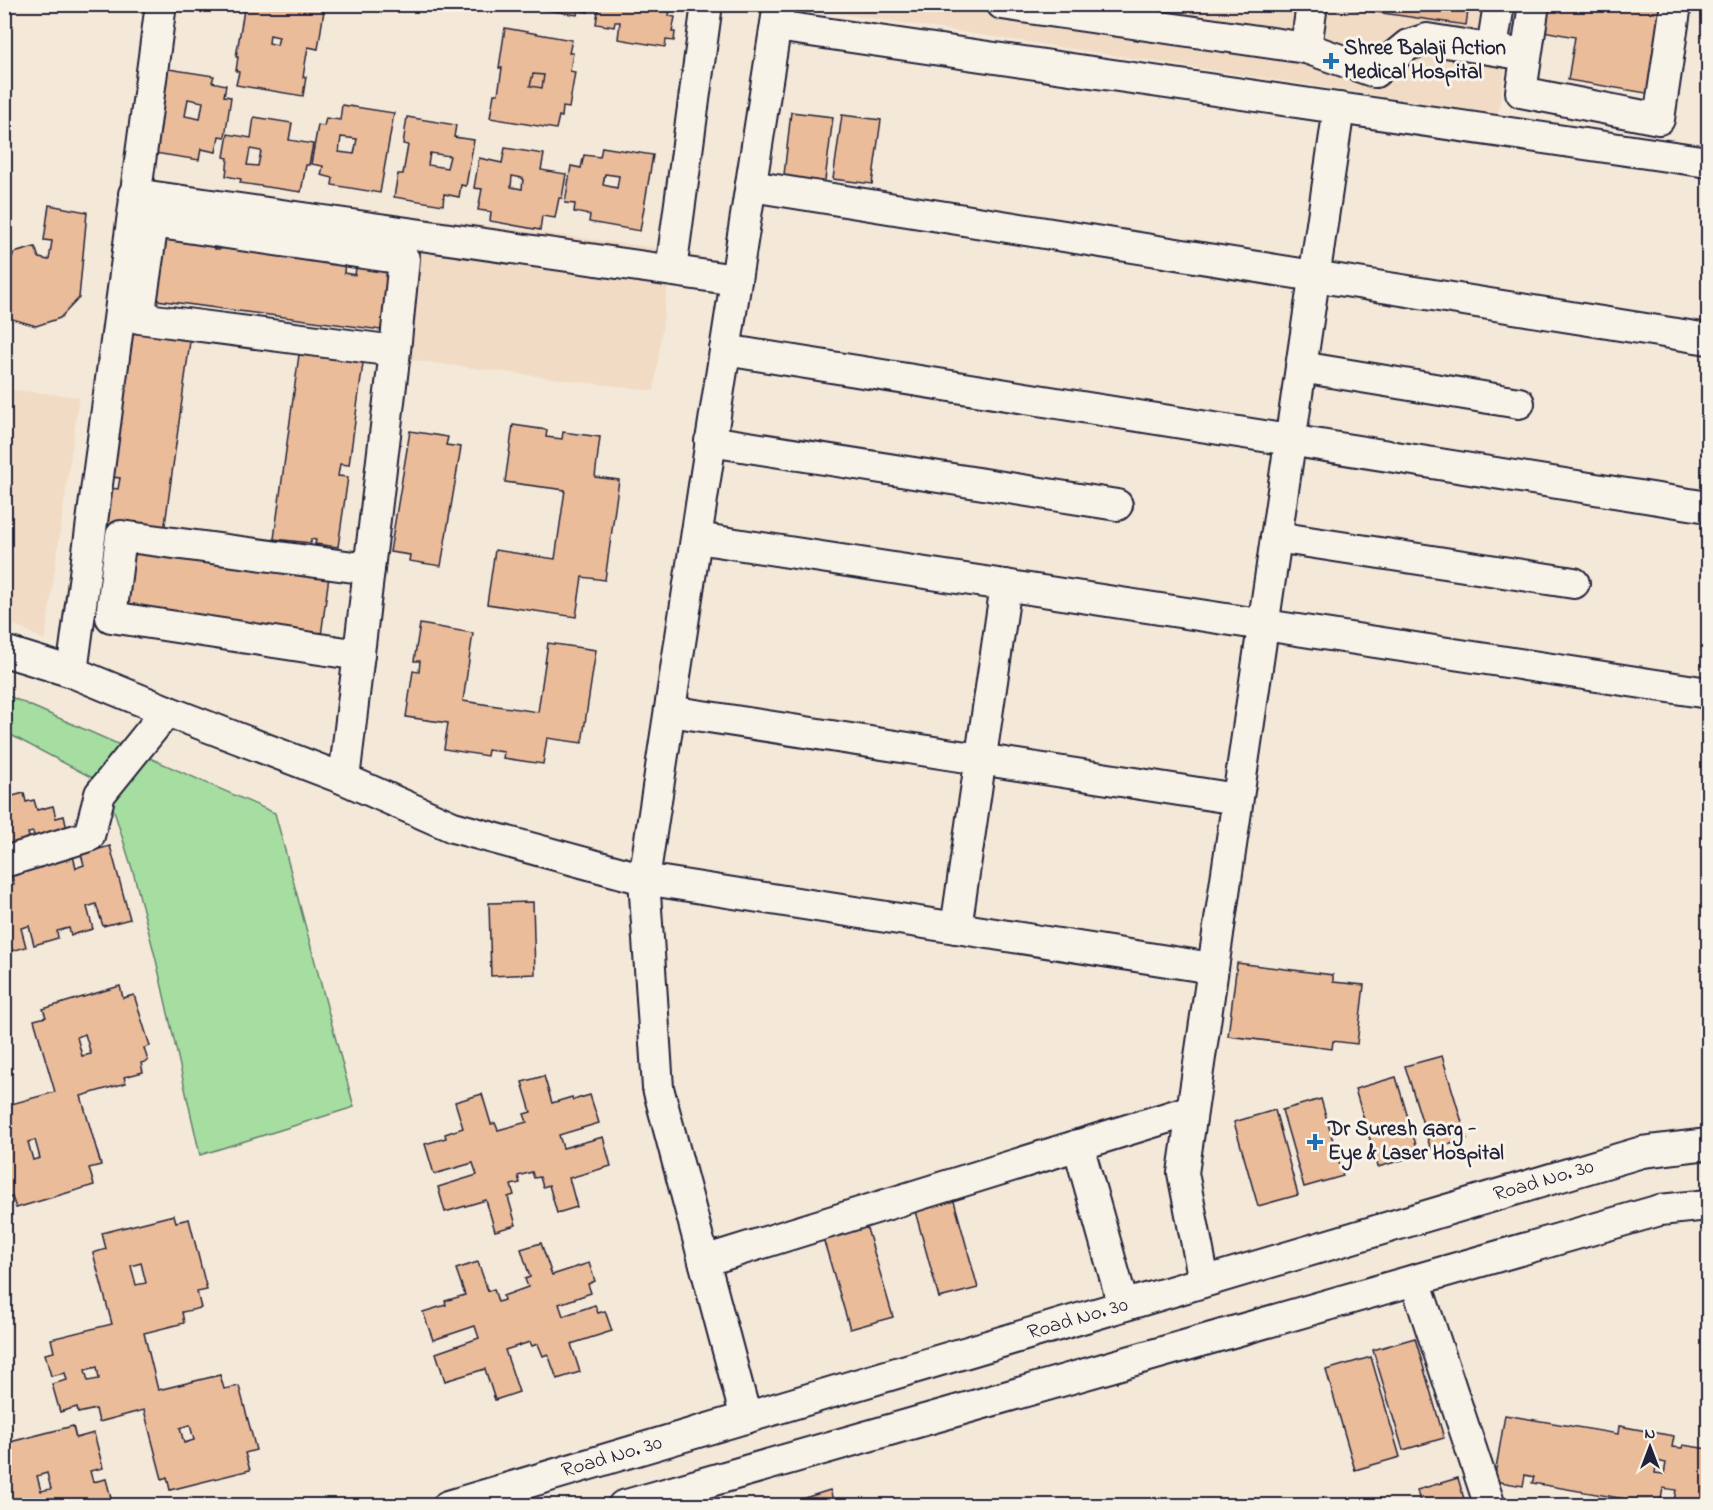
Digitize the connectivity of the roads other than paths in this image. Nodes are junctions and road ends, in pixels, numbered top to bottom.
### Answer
1 (161, 4) edge
2 (707, 4) edge
3 (1002, 4) edge
4 (1312, 4) edge
5 (1499, 4) edge
6 (1534, 4) edge
7 (1677, 4) edge
8 (778, 15) edge
9 (1306, 48) junction
10 (1492, 50) junction
11 (1527, 55) junction
12 (1339, 108) junction
13 (1708, 162) edge
14 (751, 186) junction
15 (134, 194) junction
16 (671, 270) junction
17 (1314, 276) junction
18 (736, 280) junction
19 (1708, 339) edge
20 (725, 350) junction
21 (395, 351) junction
22 (1300, 367) junction
23 (1519, 403) dead end
24 (1290, 440) junction
25 (710, 441) junction
26 (1116, 506) dead end
27 (1708, 507) edge
28 (697, 537) junction
29 (1276, 537) junction
30 (369, 568) junction
31 (1574, 584) dead end
32 (1006, 585) junction
33 (1263, 624) junction
34 (4, 651) edge
35 (358, 655) junction
36 (72, 672) junction
37 (1708, 693) edge
38 (167, 711) junction
39 (670, 711) junction
40 (981, 760) junction
41 (344, 779) junction
42 (1237, 799) junction
43 (4, 862) edge
44 (644, 879) junction
45 (956, 928) junction
46 (1212, 968) junction
47 (1192, 1110) junction
48 (1708, 1144) edge
49 (1078, 1145) junction
50 (1708, 1205) edge
51 (704, 1261) junction
52 (1415, 1280) junction
53 (1204, 1281) junction
54 (1123, 1305) junction
55 (746, 1418) junction
56 (448, 1506) edge
57 (623, 1506) edge
58 (1490, 1506) edge

1 - 15 street
2 - 16 street
3 - 9 street
4 - 9 street
5 - 10 street
6 - 11 street
7 - 11 street
8 - 12 street
8 - 14 street
9 - 10 street
10 - 11 street
12 - 13 street
12 - 17 street
14 - 17 street
14 - 18 street
15 - 16 street
15 - 36 street
16 - 18 street
17 - 19 street
17 - 22 street
18 - 20 street
20 - 24 street
20 - 25 street
21 - 21 street
21 - 30 street
22 - 23 street
22 - 24 street
24 - 27 street
24 - 29 street
25 - 26 street
25 - 28 street
28 - 32 street
28 - 39 street
29 - 31 street
29 - 33 street
30 - 35 street
30 - 35 street
32 - 33 street
32 - 40 street
33 - 37 street
33 - 42 street
34 - 36 street
35 - 41 street
36 - 38 street
38 - 41 street
38 - 43 street
39 - 40 street
39 - 44 street
40 - 42 street
40 - 45 street
41 - 44 street
42 - 46 street
44 - 45 street
44 - 51 street
45 - 46 street
46 - 47 street
47 - 49 street
47 - 53 street
48 - 53 street, Road No. 30
49 - 51 street
49 - 54 street
50 - 52 street
51 - 55 street
52 - 57 street
52 - 58 street
53 - 54 street, Road No. 30
54 - 55 street, Road No. 30
55 - 56 street, Road No. 30

